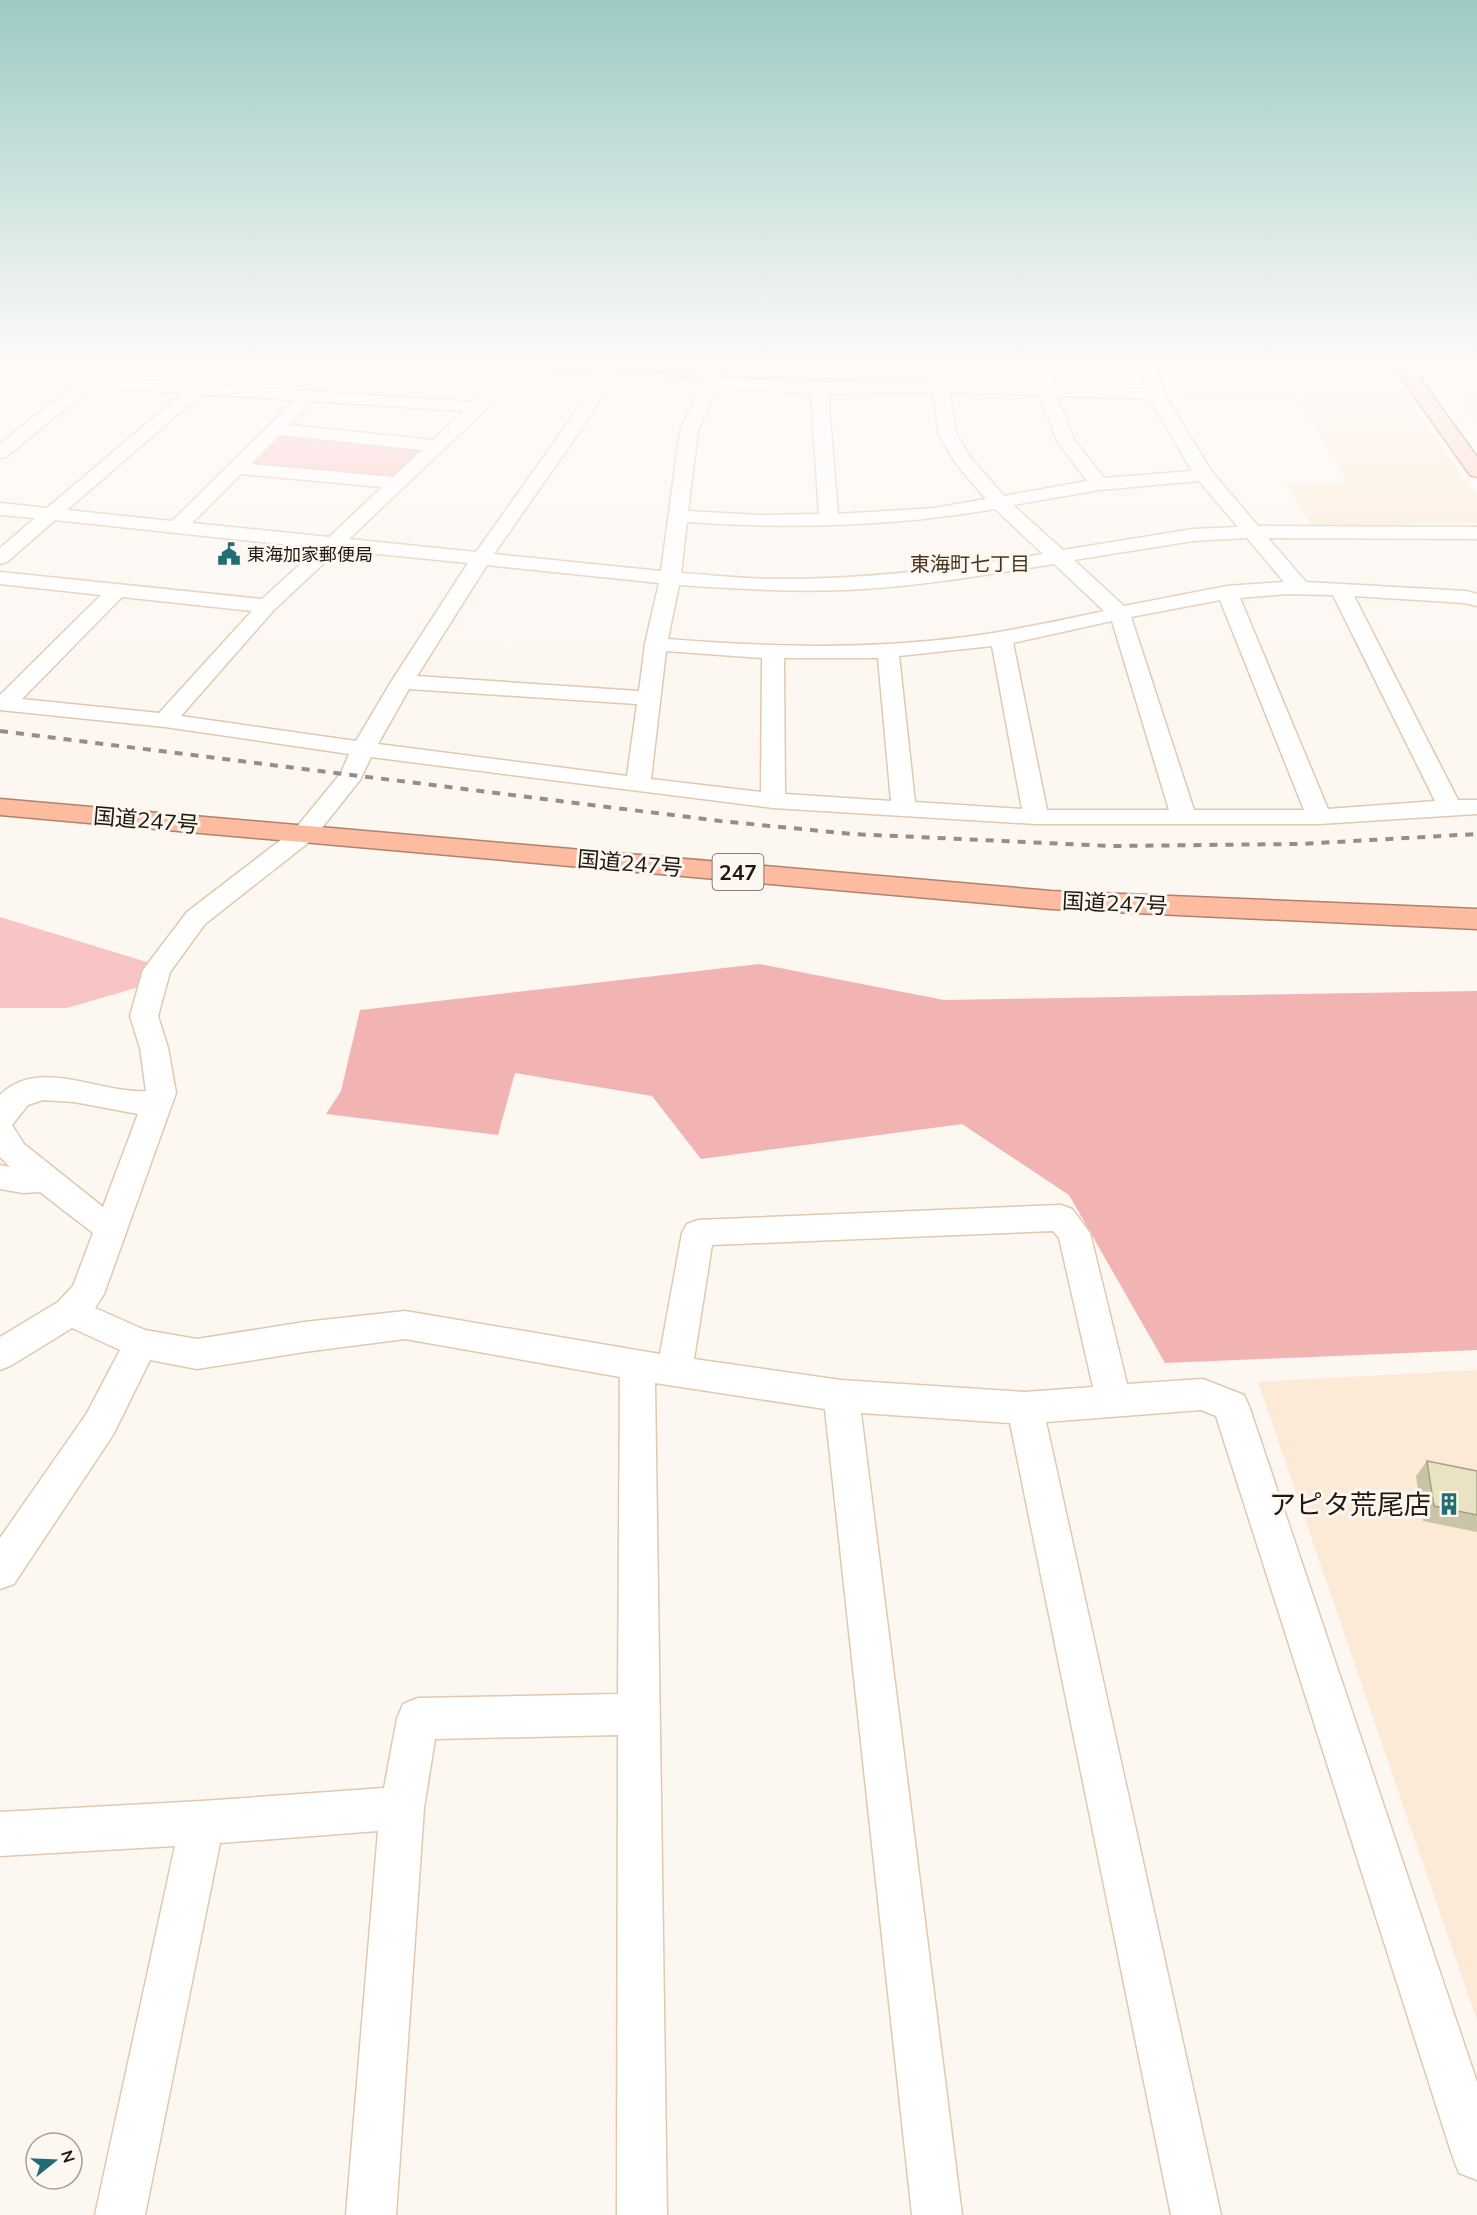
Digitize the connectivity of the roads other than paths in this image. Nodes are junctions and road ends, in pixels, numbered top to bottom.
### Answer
1 (110, 462) edge
2 (242, 462) edge
3 (419, 462) edge
4 (549, 462) edge
5 (685, 462) edge
6 (825, 462) edge
7 (964, 462) edge
8 (1082, 462) edge
9 (1197, 462) edge
10 (236, 468) junction
11 (1204, 475) junction
12 (397, 483) junction
13 (1099, 484) junction
14 (1000, 503) junction
15 (0, 509) edge
16 (50, 513) junction
17 (678, 516) junction
18 (829, 520) junction
19 (177, 527) junction
20 (1251, 532) junction
21 (1477, 533) edge
22 (332, 544) junction
23 (0, 558) edge
24 (1059, 558) junction
25 (481, 559) junction
26 (0, 578) edge
27 (670, 578) junction
28 (1300, 588) junction
29 (1341, 590) junction
30 (116, 591) junction
31 (1227, 592) junction
32 (1477, 600) edge
33 (267, 606) junction
34 (1120, 614) junction
35 (1001, 638) junction
36 (656, 644) junction
37 (773, 652) junction
38 (888, 652) junction
39 (402, 682) junction
40 (649, 698) junction
41 (2, 704) edge
42 (165, 720) junction
43 (363, 749) junction
44 (638, 785) junction
45 (773, 801) junction
46 (0, 807) edge
47 (1449, 807) junction
48 (1477, 807) edge
49 (904, 810) junction
50 (1036, 817) junction
51 (1319, 817) junction
52 (1184, 818) junction
53 (304, 834) junction
54 (1477, 919) edge
55 (158, 1102) junction
56 (5, 1106) edge
57 (0, 1132) edge
58 (0, 1177) edge
59 (46, 1177) junction
60 (111, 1225) junction
61 (70, 1312) junction
62 (16, 1333) edge
63 (141, 1344) junction
64 (0, 1355) edge
65 (656, 1367) junction
66 (841, 1396) junction
67 (1113, 1399) junction
68 (1025, 1408) junction
69 (0, 1571) edge
70 (638, 1714) junction
71 (402, 1808) junction
72 (202, 1823) junction
73 (0, 1834) edge
74 (1477, 2155) edge
75 (120, 2215) edge
76 (370, 2215) edge
77 (642, 2215) edge
78 (937, 2215) edge
79 (1196, 2215) edge

1 - 16 street
2 - 10 street
3 - 12 street
4 - 25 street
5 - 17 street
6 - 18 street
7 - 14 street
8 - 13 street
9 - 11 street
10 - 12 street
10 - 19 street
11 - 13 street
11 - 20 street
12 - 22 street
13 - 14 street
14 - 18 street
14 - 24 street
15 - 16 street
16 - 19 street
16 - 23 street
17 - 18 street
17 - 27 street
19 - 22 street
20 - 21 street
20 - 24 street
20 - 28 street
22 - 25 street
22 - 33 street
24 - 27 street
24 - 34 street
25 - 27 street
25 - 39 street
26 - 30 street
27 - 36 street
28 - 29 street
28 - 31 street
29 - 32 street
29 - 47 street
30 - 33 street
30 - 41 street
31 - 34 street
31 - 51 street
33 - 42 street
34 - 35 street
34 - 52 street
35 - 38 street
35 - 50 street
36 - 37 street
36 - 40 street
37 - 38 street
37 - 45 street
38 - 49 street
39 - 40 street
39 - 43 street
40 - 44 street
41 - 42 street
42 - 43 street
43 - 44 street
43 - 53 street
44 - 45 street
45 - 49 street
46 - 53 highway, 国道247号 / 247
47 - 48 street
47 - 51 street
49 - 50 street
50 - 52 street
51 - 52 street
53 - 54 highway, 国道247号 / 247
53 - 55 street
55 - 56 street
55 - 60 street
57 - 59 street
58 - 59 street
59 - 60 street
60 - 61 street
61 - 62 street
61 - 63 street
62 - 64 street
63 - 65 street
63 - 69 street
65 - 66 street
65 - 67 street
65 - 70 street
66 - 68 street
66 - 78 street
67 - 68 street
67 - 74 street
68 - 79 street
70 - 71 street
70 - 77 street
71 - 72 street
71 - 76 street
72 - 73 street
72 - 75 street

